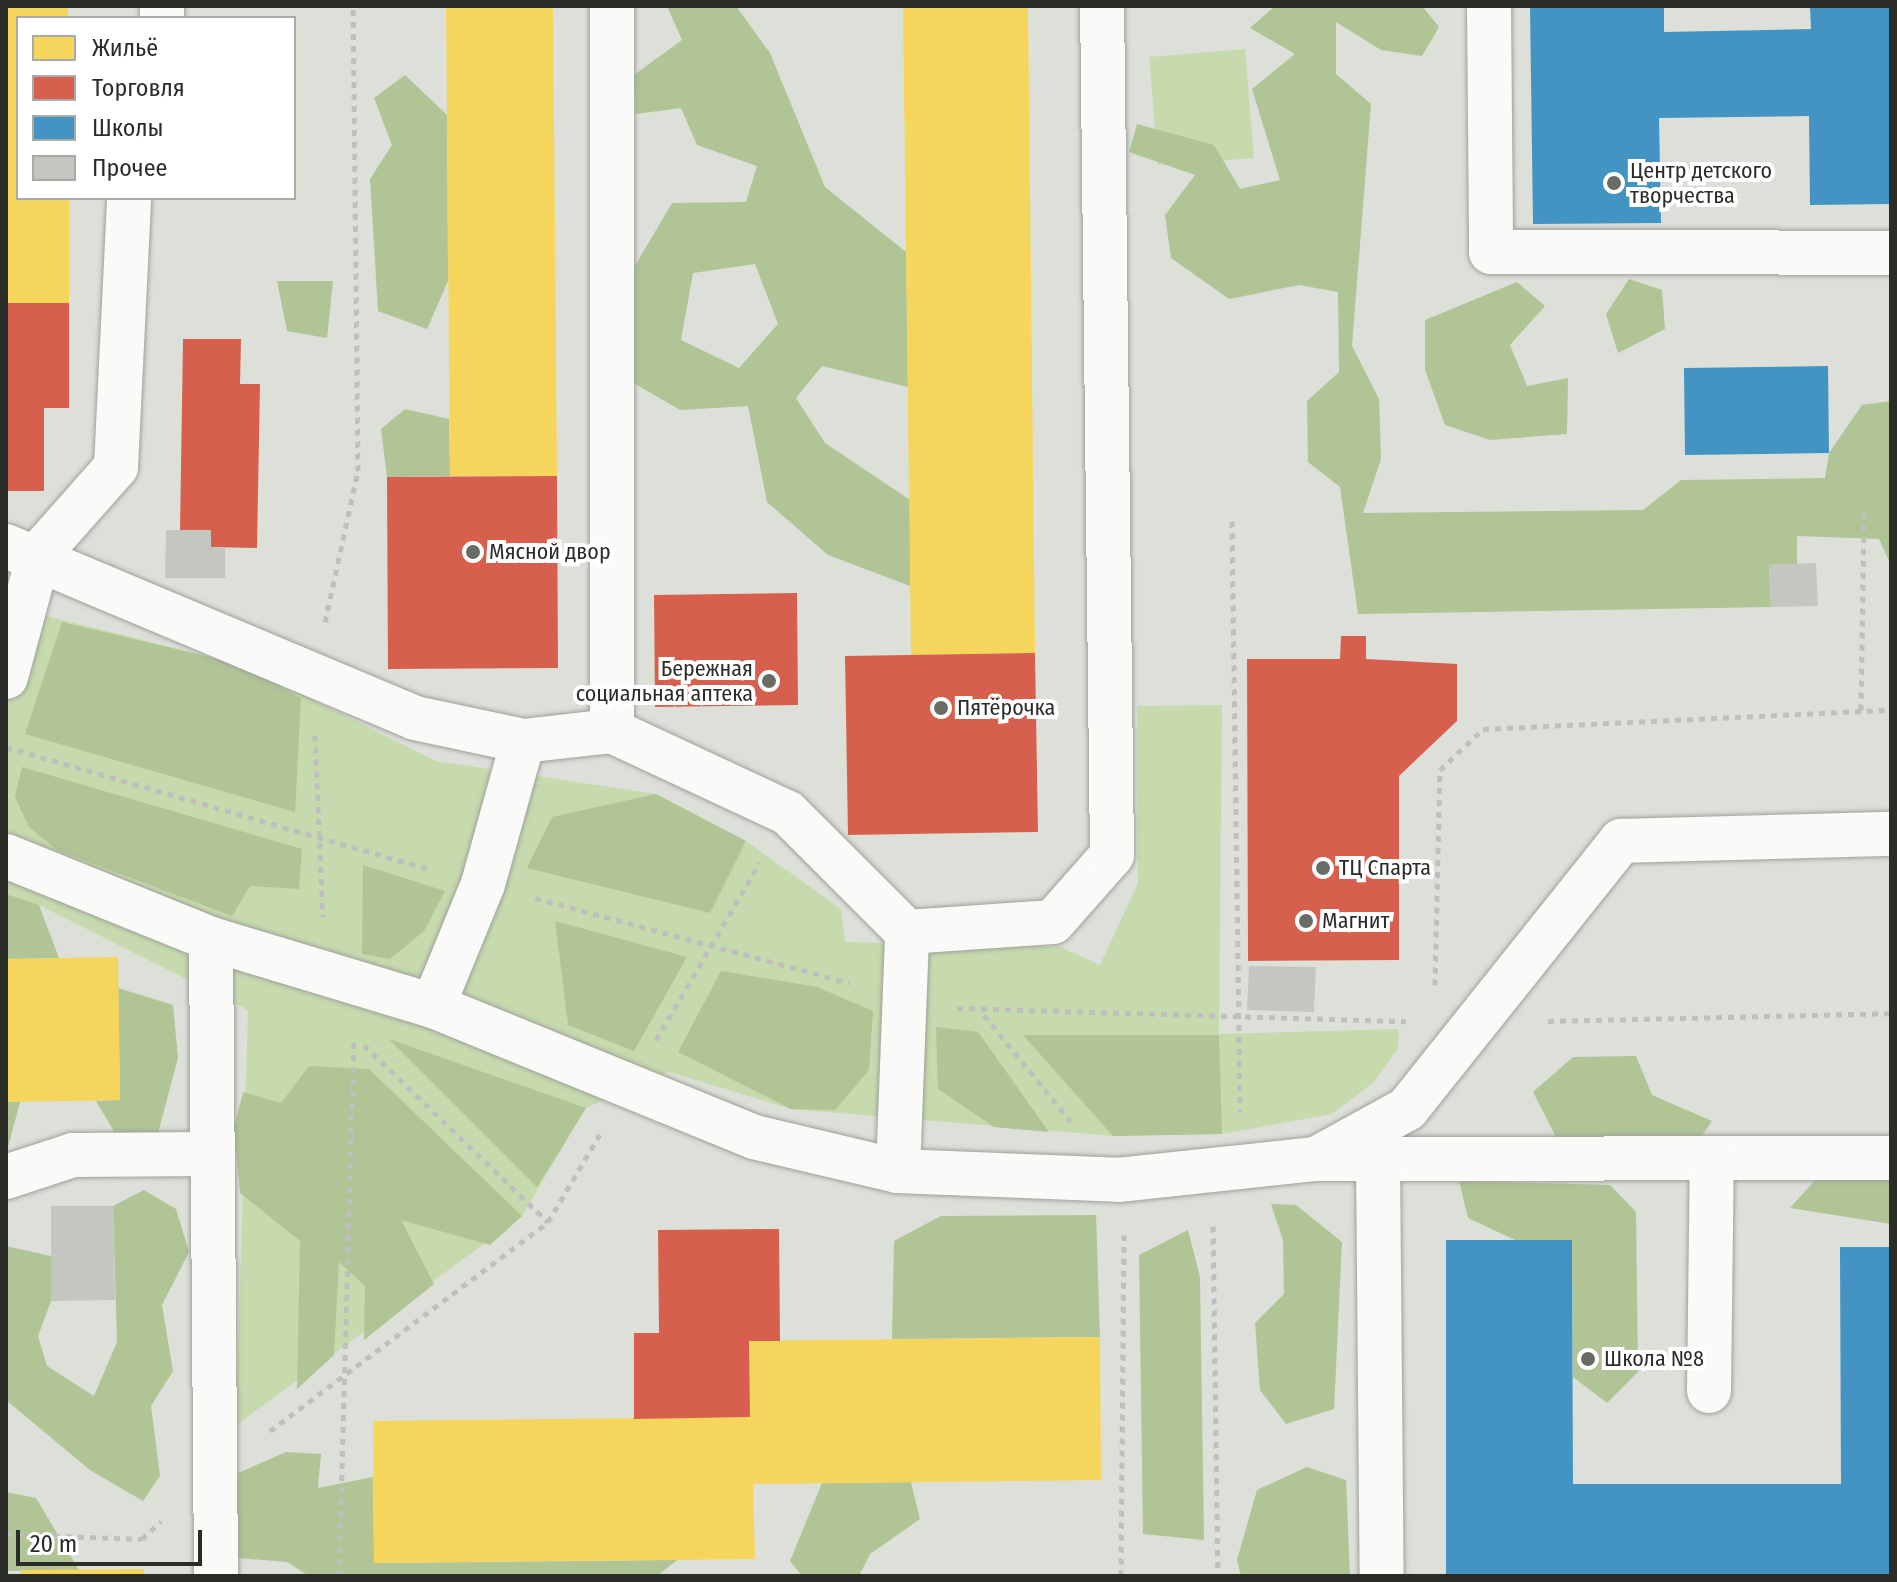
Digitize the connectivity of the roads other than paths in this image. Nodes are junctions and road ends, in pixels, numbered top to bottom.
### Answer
1 (612, 6) edge
2 (1102, 6) edge
3 (1489, 6) edge
4 (129, 200) edge
5 (1891, 253) edge
6 (22, 550) edge
7 (6, 677) edge
8 (612, 731) junction
9 (523, 741) junction
10 (1891, 834) edge
11 (6, 856) edge
12 (907, 932) junction
13 (211, 939) junction
14 (433, 1006) junction
15 (210, 1154) junction
16 (1712, 1158) junction
17 (1891, 1158) edge
18 (1316, 1159) junction
19 (1378, 1159) junction
20 (898, 1171) junction
21 (6, 1177) edge
22 (1709, 1391) dead end
23 (216, 1576) edge
24 (1382, 1576) edge

1 - 8 lane
2 - 12 lane
3 - 5 lane
4 - 6 lane
6 - 7 lane
6 - 9 lane
8 - 9 lane
8 - 12 lane
9 - 14 lane
10 - 18 lane
11 - 13 lane
12 - 20 lane
13 - 14 lane
13 - 15 lane
14 - 20 lane
15 - 21 lane
15 - 23 lane
16 - 17 lane
16 - 19 lane
16 - 22 lane
18 - 19 lane
18 - 20 lane
19 - 24 lane

